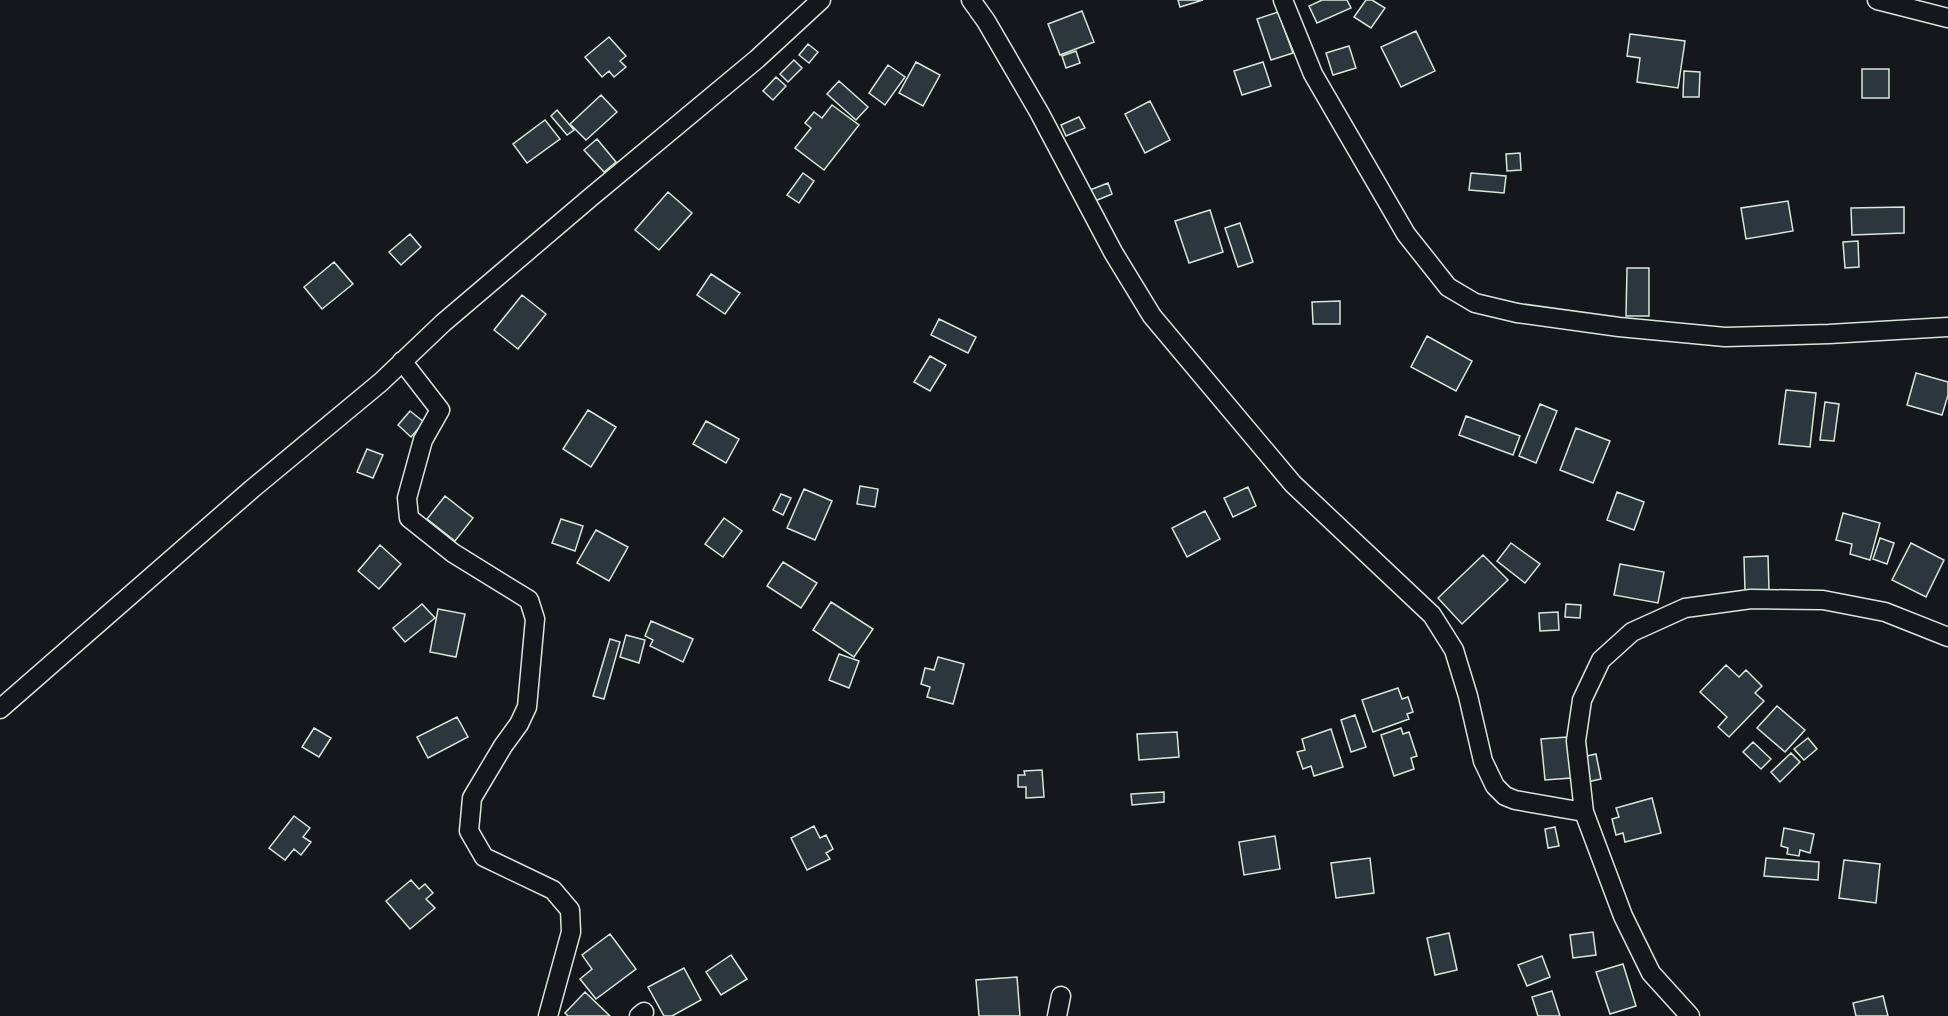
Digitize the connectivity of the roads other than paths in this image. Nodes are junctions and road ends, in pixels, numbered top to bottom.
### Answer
1 (821, 0) edge
2 (971, 0) edge
3 (1283, 0) edge
4 (1877, 0) edge
5 (1948, 18) edge
6 (1948, 327) edge
7 (402, 361) junction
8 (1948, 637) edge
9 (0, 709) edge
10 (1584, 812) junction
11 (1061, 996) dead end
12 (548, 1016) edge
13 (1057, 1016) edge
14 (1690, 1016) edge

1 - 7 street
2 - 10 street
3 - 6 street
4 - 5 street
7 - 9 street
7 - 12 street
8 - 10 street
10 - 14 street
11 - 13 street

